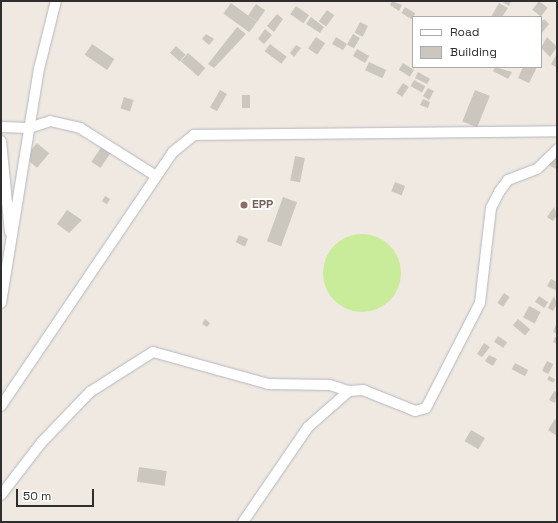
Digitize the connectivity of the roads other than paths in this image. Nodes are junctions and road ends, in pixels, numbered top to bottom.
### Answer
1 (56, 1) edge
2 (1, 127) edge
3 (29, 128) junction
4 (557, 131) edge
5 (1, 141) edge
6 (557, 150) edge
7 (156, 176) junction
8 (20, 181) junction
9 (2, 185) edge
10 (11, 238) junction
11 (1, 304) edge
12 (349, 391) junction
13 (1, 406) edge
14 (1, 495) edge
15 (243, 522) edge

1 - 3 street
2 - 3 street
3 - 7 street
3 - 8 street
4 - 7 street
5 - 9 street
6 - 12 street
7 - 13 street
8 - 9 street
8 - 10 street
9 - 10 street
10 - 11 street
12 - 14 street
12 - 15 street

